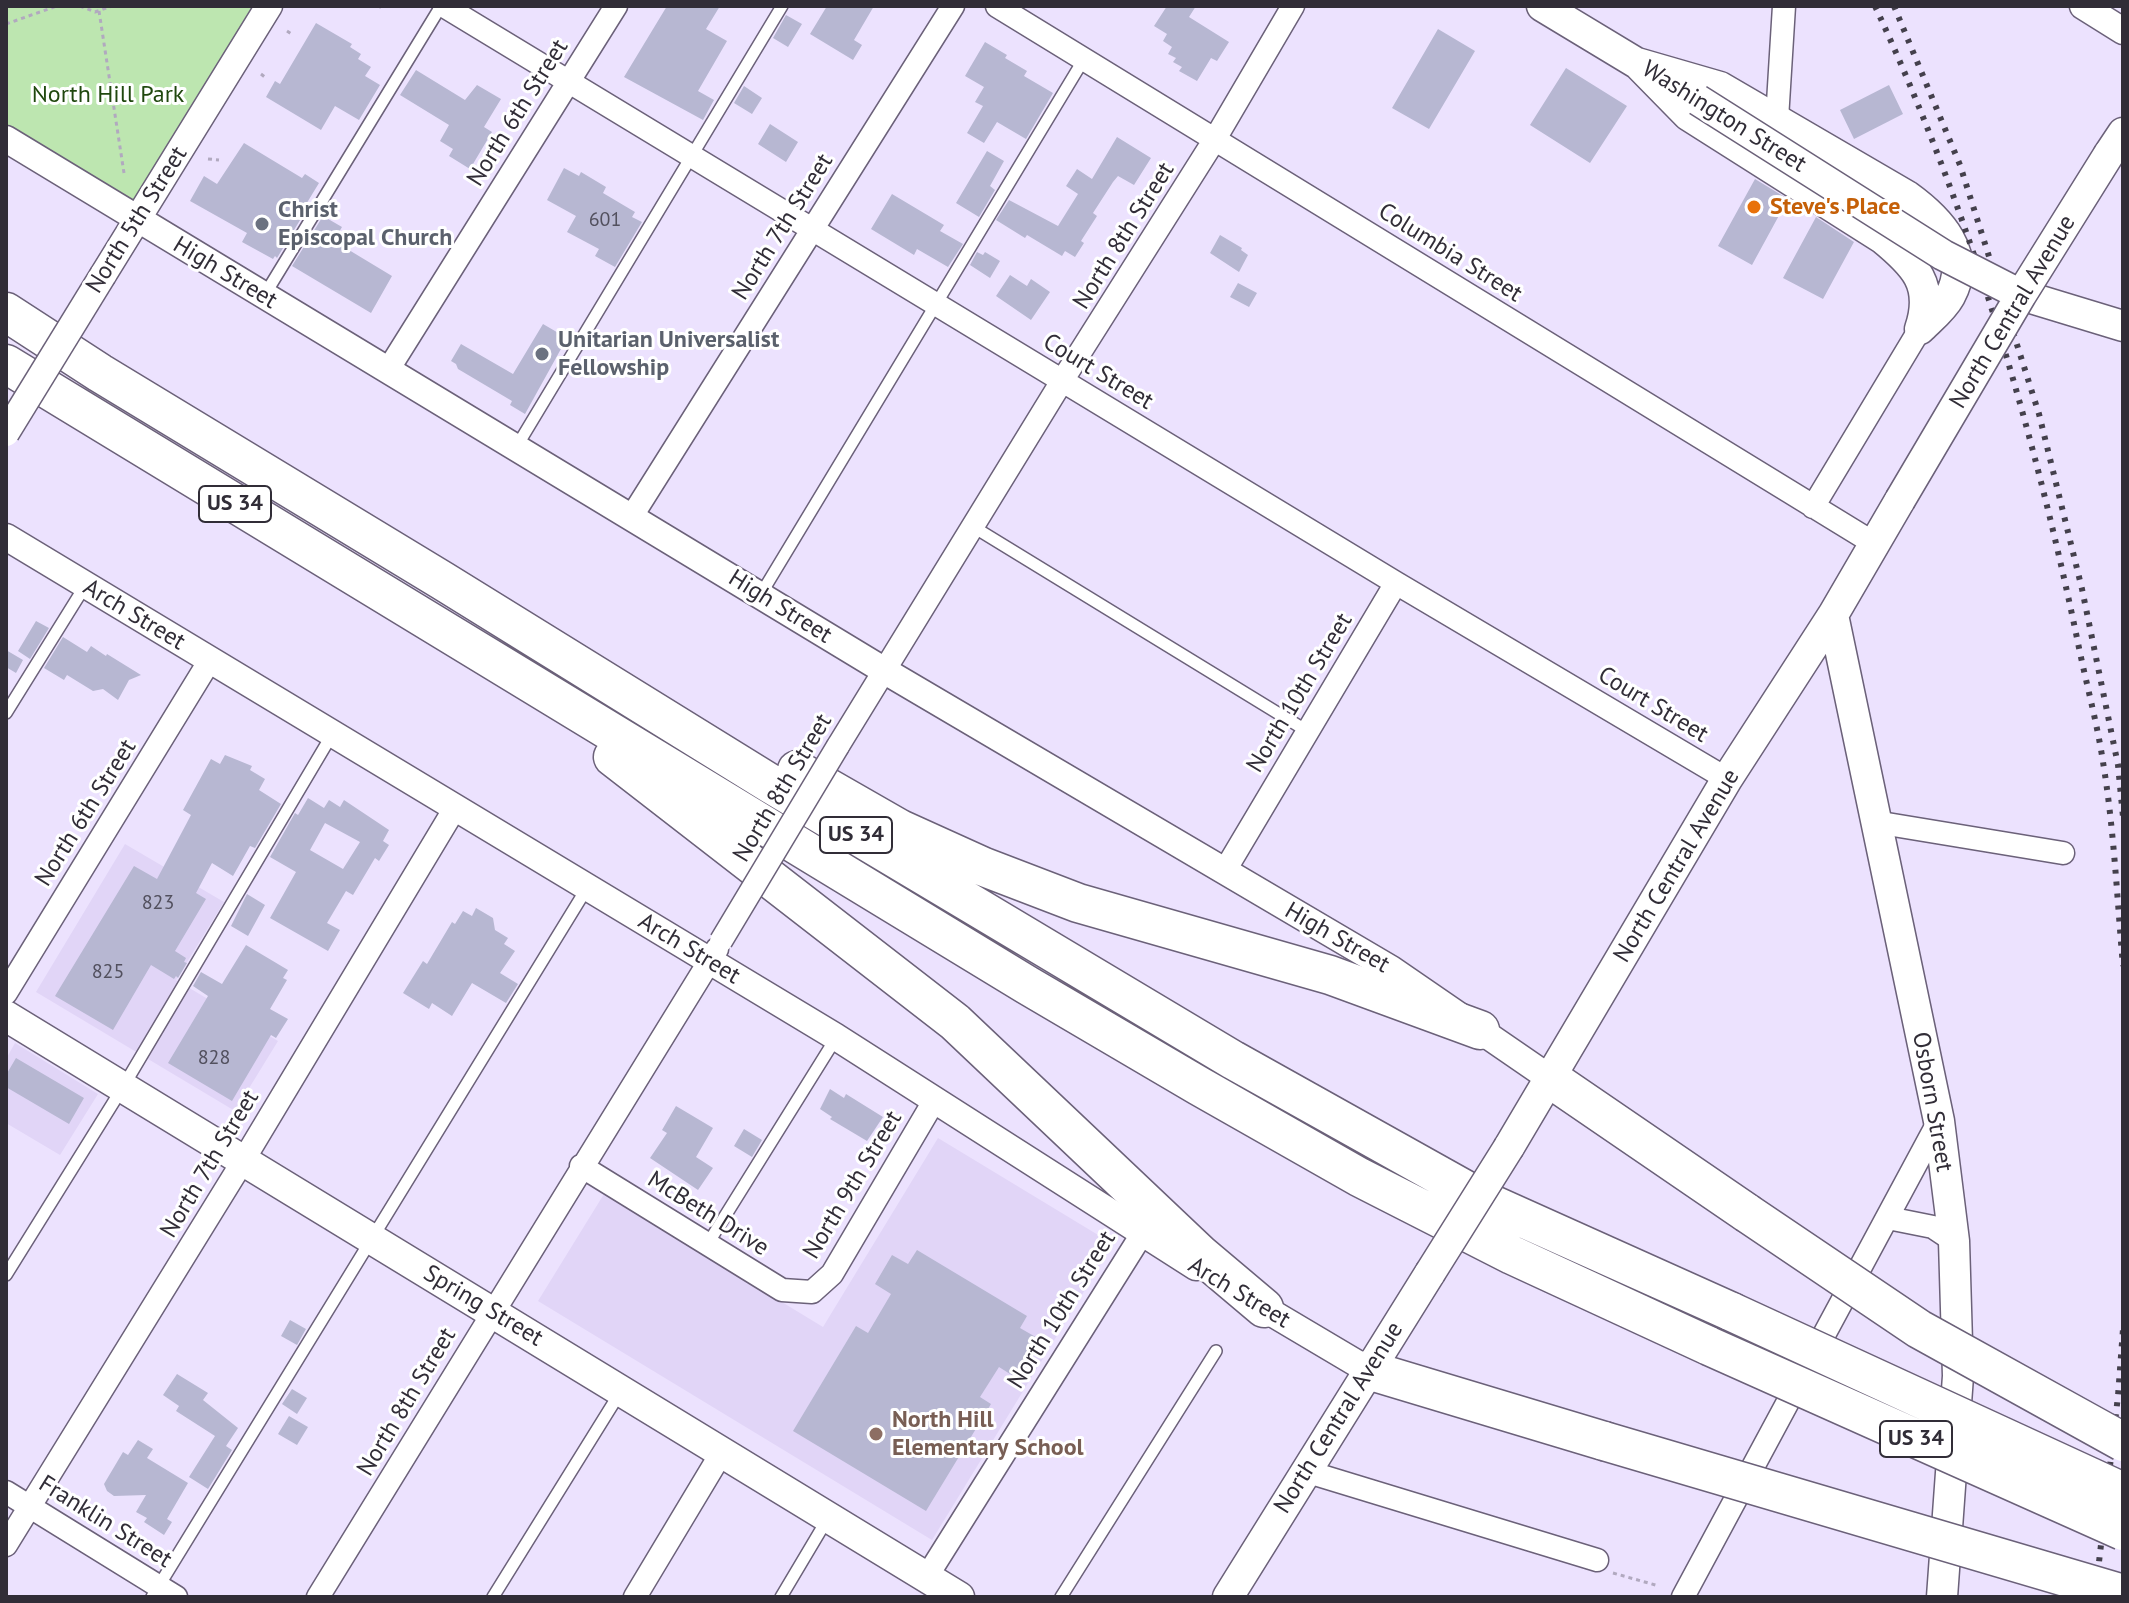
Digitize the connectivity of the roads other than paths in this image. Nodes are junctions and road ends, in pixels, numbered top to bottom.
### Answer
1 (269, 6) edge
2 (442, 6) edge
3 (616, 6) edge
4 (782, 6) edge
5 (953, 6) edge
6 (997, 6) edge
7 (1293, 6) edge
8 (1542, 6) edge
9 (1784, 6) edge
10 (2083, 6) edge
11 (2123, 31) edge
12 (1084, 59) junction
13 (1637, 63) junction
14 (568, 82) junction
15 (1777, 119) junction
16 (6, 139) edge
17 (1215, 139) junction
18 (2116, 143) edge
19 (691, 156) junction
20 (137, 220) junction
21 (812, 230) junction
22 (2021, 295) junction
23 (264, 296) junction
24 (938, 304) junction
25 (6, 312) edge
26 (2123, 326) edge
27 (1920, 329) junction
28 (6, 364) edge
29 (388, 370) junction
30 (1062, 381) junction
31 (6, 433) edge
32 (516, 447) junction
33 (1813, 507) junction
34 (632, 516) junction
35 (972, 526) junction
36 (6, 537) edge
37 (1875, 544) junction
38 (443, 581) junction
39 (1396, 583) junction
40 (85, 586) junction
41 (761, 594) junction
42 (1833, 615) junction
43 (465, 642) junction
44 (210, 660) junction
45 (885, 671) junction
46 (6, 713) edge
47 (1307, 731) junction
48 (334, 732) junction
49 (1727, 779) junction
50 (455, 808) junction
51 (1875, 822) junction
52 (2063, 853) dead end
53 (1224, 872) junction
54 (587, 887) junction
55 (715, 951) junction
56 (6, 993) edge
57 (6, 1016) edge
58 (1480, 1030) junction
59 (836, 1037) junction
60 (1551, 1079) junction
61 (123, 1087) junction
62 (934, 1101) junction
63 (1939, 1121) junction
64 (243, 1161) junction
65 (581, 1166) junction
66 (1888, 1218) junction
67 (1142, 1234) junction
68 (371, 1238) junction
69 (1954, 1241) junction
70 (707, 1245) junction
71 (6, 1275) edge
72 (812, 1292) joint
73 (1264, 1308) junction
74 (493, 1311) junction
75 (1216, 1351) dead end
76 (1368, 1370) junction
77 (622, 1390) junction
78 (2123, 1442) edge
79 (722, 1452) junction
80 (1305, 1471) junction
81 (6, 1492) edge
82 (2123, 1492) edge
83 (30, 1507) junction
84 (829, 1518) junction
85 (2123, 1531) edge
86 (6, 1545) edge
87 (1602, 1565) road end
88 (926, 1578) junction
89 (162, 1593) edge
90 (2123, 1594) edge
91 (1684, 1595) edge
92 (318, 1597) edge
93 (493, 1597) edge
94 (635, 1597) edge
95 (781, 1597) edge
96 (959, 1597) edge
97 (1061, 1597) edge
98 (1228, 1597) edge
99 (1942, 1597) edge

1 - 20 street, North 5th Street
2 - 14 street, Court Street
2 - 23 lane
3 - 14 street, North 6th Street
4 - 19 lane
5 - 21 street, North 7th Street
6 - 12 street, Columbia Street
7 - 17 street, North 8th Street
8 - 13 main road, Washington Street
9 - 15 street
10 - 11 street
12 - 17 street, Columbia Street
12 - 24 lane
13 - 15 main road
13 - 22 main road, Washington Street, bridge
13 - 27 main road
14 - 19 street, Court Street
14 - 29 street, North 6th Street
15 - 27 main road
16 - 20 street, High Street
17 - 30 street, North 8th Street
17 - 33 street, Columbia Street
18 - 22 main road, North Central Avenue, bridge
19 - 21 street, Court Street
19 - 32 lane
20 - 23 street, High Street
20 - 31 street, North 5th Street, bridge
21 - 24 street, Court Street
21 - 34 street, North 7th Street
22 - 26 main road, Washington Street
22 - 37 main road, North Central Avenue, bridge
23 - 29 street, High Street
24 - 30 street, Court Street
24 - 41 lane
25 - 38 highway, US 34
27 - 33 street
28 - 43 highway, US 34
29 - 32 street, High Street
30 - 35 street, North 8th Street
30 - 39 street, Court Street
32 - 34 street, High Street
33 - 37 street, Columbia Street
34 - 41 street, High Street
35 - 45 street, North 8th Street
35 - 47 lane
36 - 40 street, Arch Street
37 - 42 main road, North Central Avenue
38 - 58 highway
38 - 82 highway, US 34, bridge
39 - 47 street, North 10th Street
39 - 49 street, Court Street
40 - 44 street, Arch Street
40 - 46 lane
41 - 45 street, High Street
42 - 49 main road, North Central Avenue
42 - 51 main road, Osborn Street
43 - 73 highway
43 - 85 highway, US 34, bridge
44 - 48 street, Arch Street
44 - 56 street, North 6th Street
45 - 53 street, High Street
45 - 55 street, North 8th Street, bridge
47 - 53 street, North 10th Street
48 - 50 street, Arch Street
48 - 61 lane
49 - 60 main road, North Central Avenue
50 - 54 street, Arch Street
50 - 64 street, North 7th Street
51 - 52 street
51 - 63 main road, Osborn Street
53 - 58 street, High Street
54 - 55 street, Arch Street
54 - 68 lane
55 - 59 street, Arch Street
55 - 65 street, North 8th Street
57 - 61 main road, Spring Street
58 - 60 street, High Street
59 - 62 street, Arch Street
59 - 70 lane
60 - 76 main road, North Central Avenue, bridge
60 - 78 highway, bridge
61 - 64 main road, Spring Street
61 - 71 lane
62 - 67 street, Arch Street
62 - 72 street, North 9th Street
63 - 66 street
63 - 69 main road, Osborn Street
64 - 68 main road, Spring Street
64 - 83 street, North 7th Street
65 - 70 street, McBeth Drive
65 - 74 street, North 8th Street
66 - 69 street
66 - 91 street
67 - 73 street, Arch Street
67 - 88 street, North 10th Street
68 - 74 main road, Spring Street
68 - 89 lane
69 - 99 main road, Osborn Street
70 - 72 street, McBeth Drive
73 - 76 street, Arch Street
74 - 77 main road, Spring Street
74 - 92 street, North 8th Street
75 - 97 lane
76 - 80 main road, North Central Avenue
76 - 90 highway, bridge
77 - 79 main road, Spring Street
77 - 93 lane
79 - 84 main road, Spring Street
79 - 94 street
80 - 87 street
80 - 98 main road, North Central Avenue
81 - 83 street, Franklin Street
83 - 86 street, North 7th Street
83 - 89 street, Franklin Street
84 - 88 main road, Spring Street
84 - 95 lane
88 - 96 main road, Spring Street

